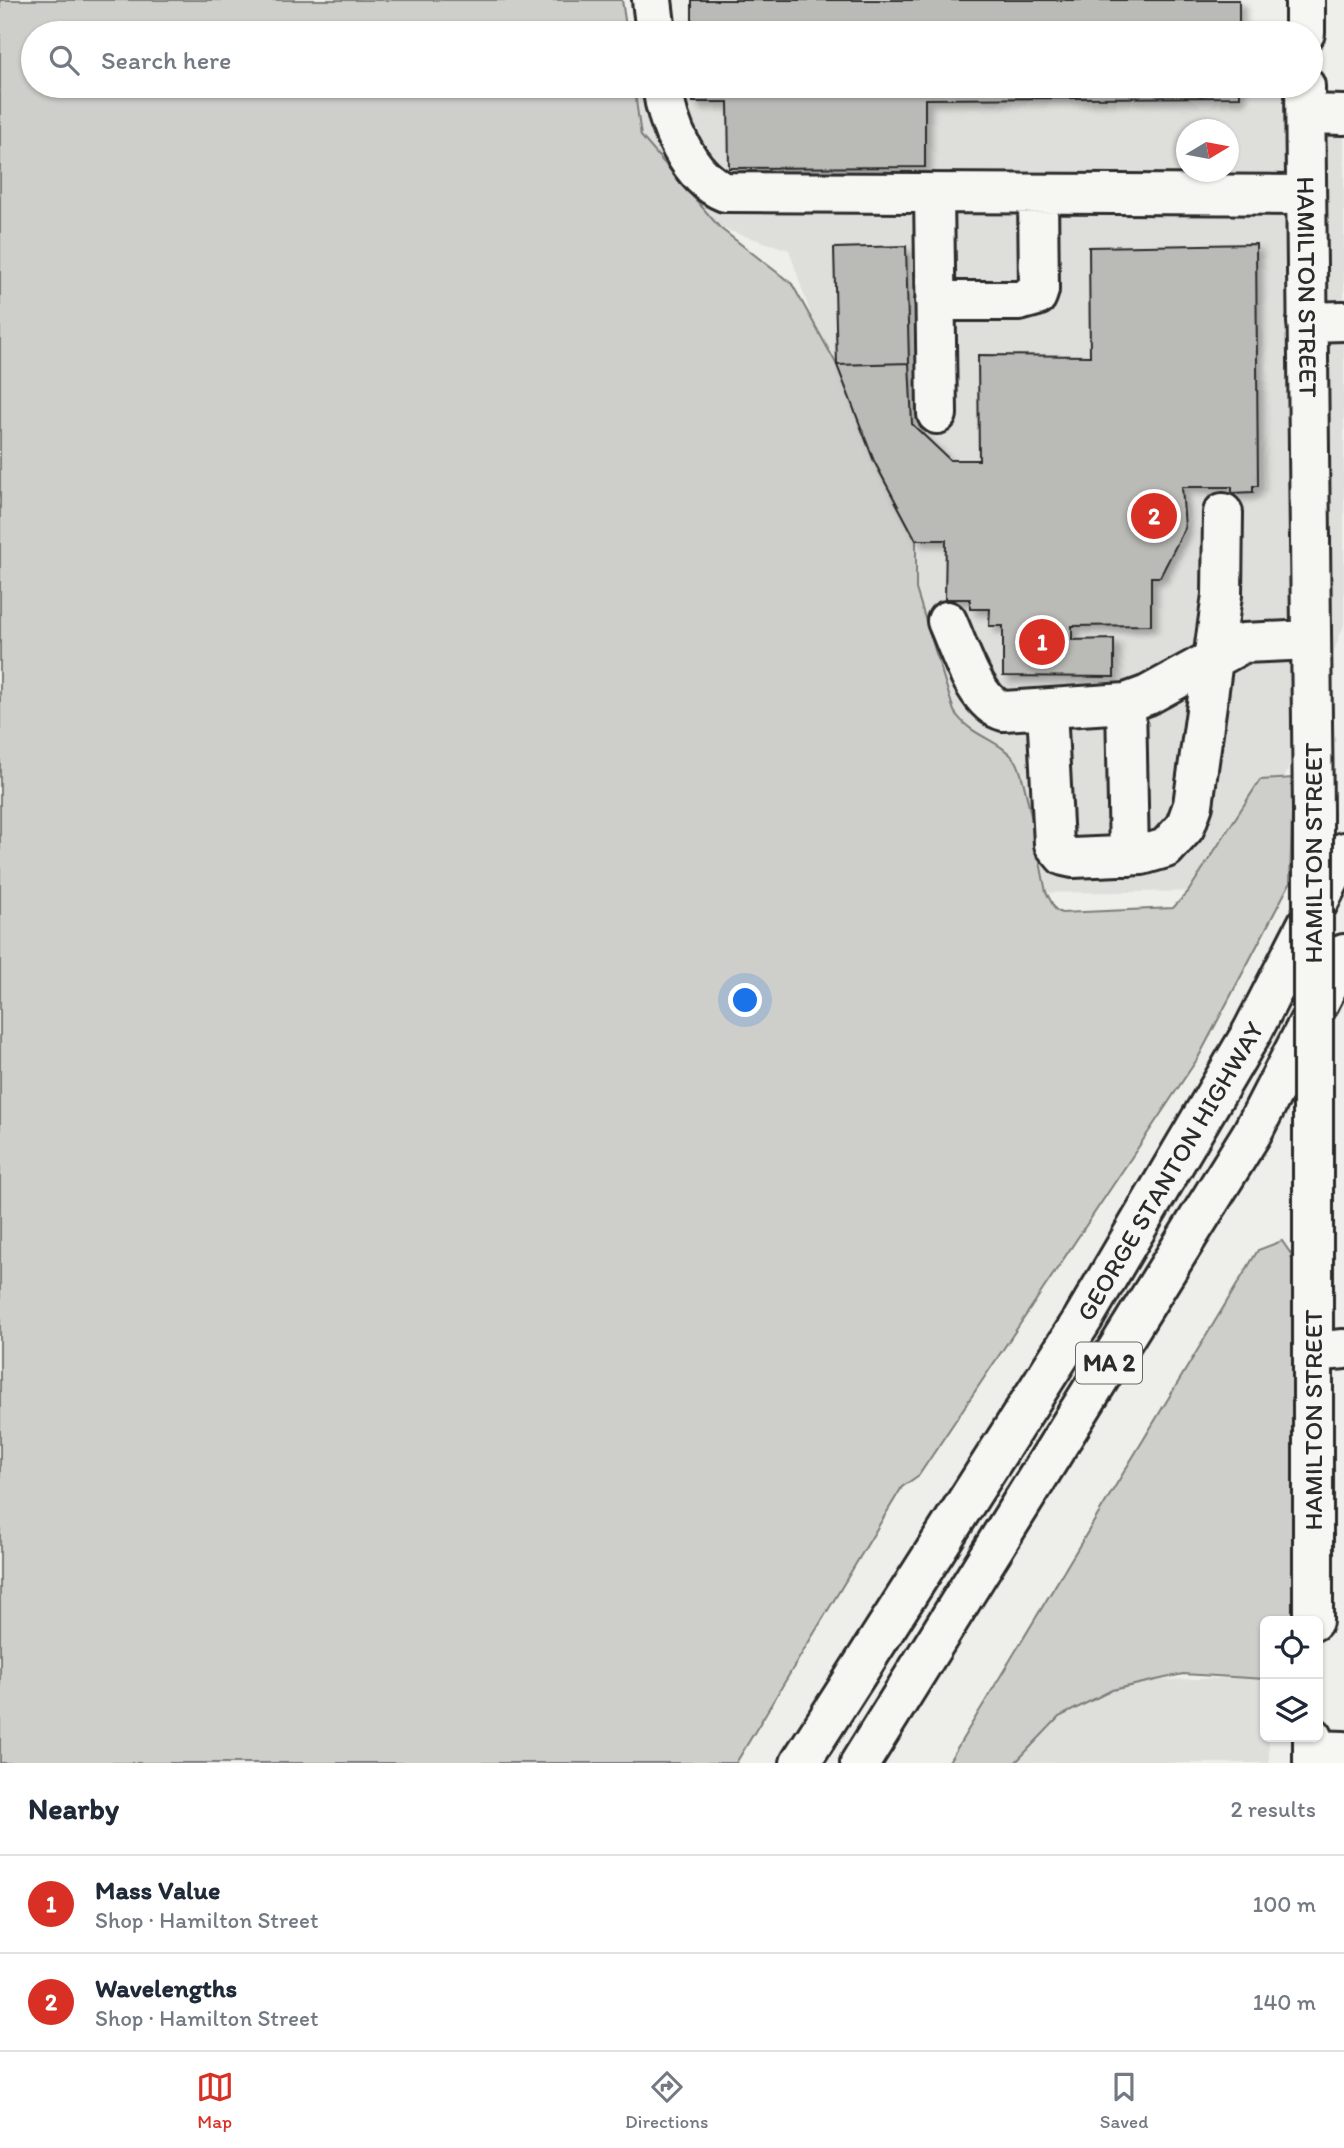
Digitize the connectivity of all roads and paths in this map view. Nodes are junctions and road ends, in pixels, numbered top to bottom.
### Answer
1 (652, 0) edge
2 (1305, 0) edge
3 (655, 21) edge
4 (1305, 21) edge
5 (665, 98) edge
6 (1306, 100) edge
7 (1344, 115) edge
8 (934, 194) junction
9 (1038, 194) junction
10 (1306, 195) junction
11 (935, 301) junction
12 (1326, 322) edge
13 (937, 414) dead end
14 (1223, 513) dead end
15 (947, 621) dead end
16 (1311, 640) junction
17 (1214, 659) junction
18 (1126, 703) junction
19 (1046, 709) junction
20 (1344, 852) edge
21 (1129, 856) junction
22 (1344, 954) edge
23 (1329, 1350) edge
24 (1313, 1616) edge
25 (800, 1763) edge
26 (860, 1763) edge

1 - 3 main road
2 - 4 main road
5 - 8 main road
6 - 7 main road
6 - 10 main road, HAMILTON STREET
8 - 9 main road
8 - 11 main road
9 - 10 main road
9 - 11 main road
10 - 12 main road, HAMILTON STREET
11 - 13 main road
12 - 16 main road, HAMILTON STREET
14 - 17 main road
15 - 19 main road
16 - 17 main road
16 - 23 main road, HAMILTON STREET, bridge
17 - 18 main road
17 - 21 main road
18 - 19 main road
18 - 21 main road
19 - 21 main road
20 - 25 main road, GEORGE STANTON HIGHWAY / MA 2
22 - 26 main road, GEORGE STANTON HIGHWAY / MA 2
23 - 24 main road, HAMILTON STREET

